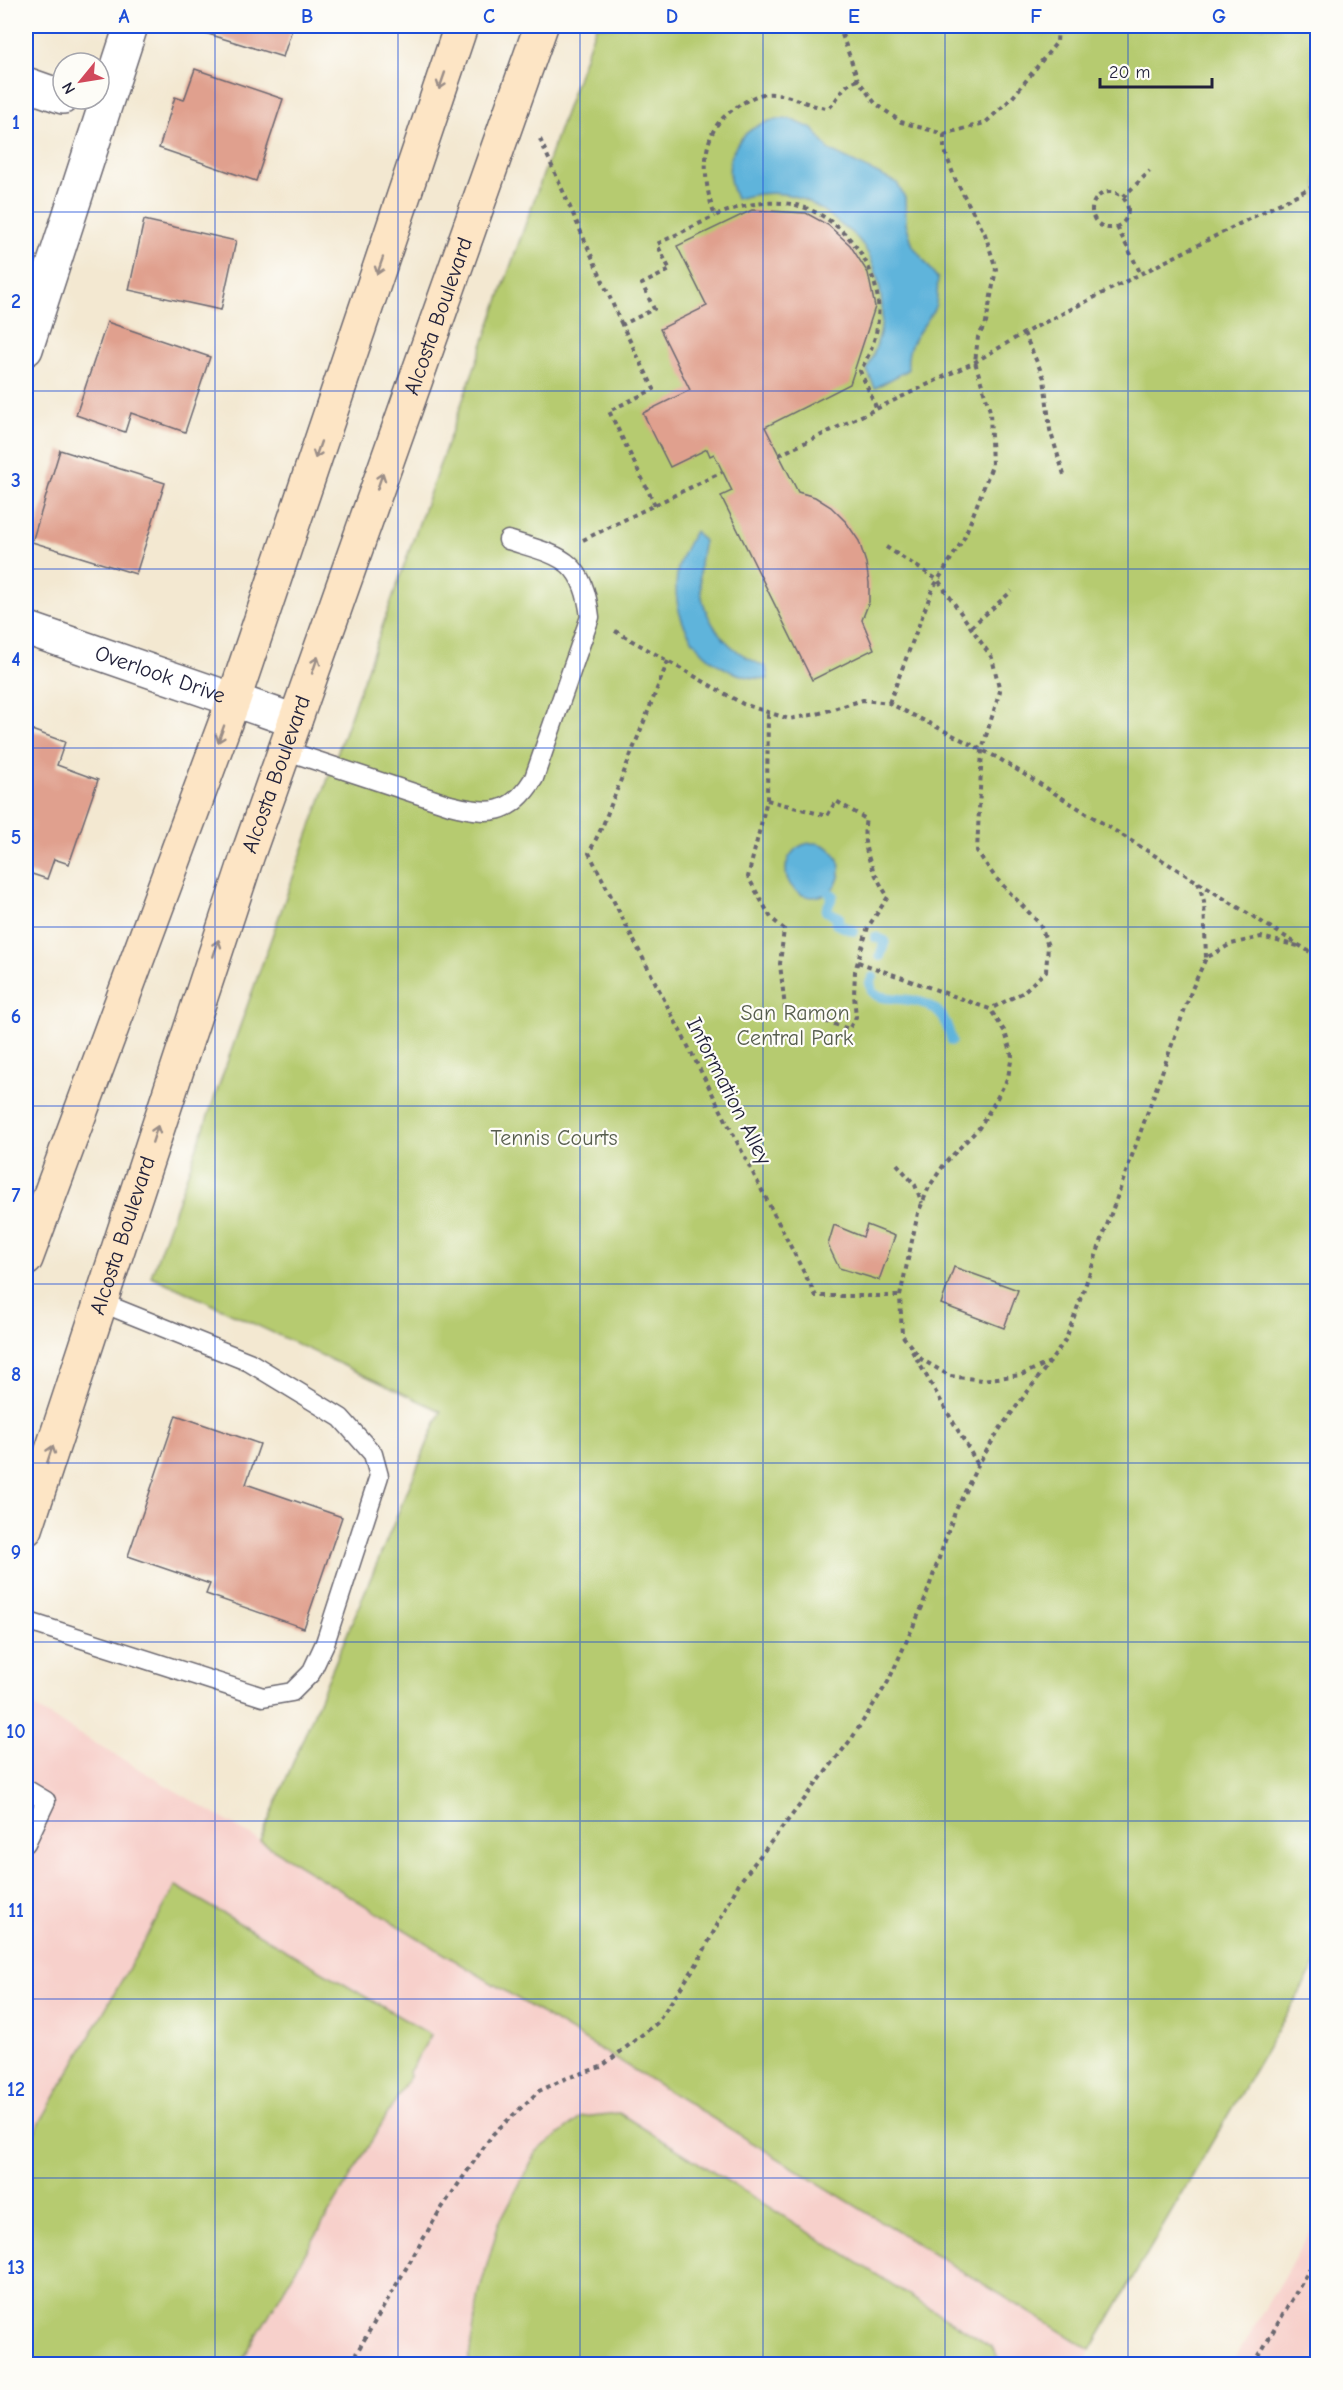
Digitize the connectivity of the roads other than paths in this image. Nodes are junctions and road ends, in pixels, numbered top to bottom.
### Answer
1 (131, 26) edge
2 (461, 26) edge
3 (541, 26) edge
4 (26, 84) edge
5 (111, 85) edge
6 (51, 93) edge
7 (102, 111) edge
8 (26, 349) edge
9 (508, 540) dead end
10 (26, 628) edge
11 (234, 699) junction
12 (289, 736) junction
13 (26, 1259) edge
14 (100, 1302) junction
15 (26, 1529) edge
16 (26, 1621) edge
17 (26, 1790) edge
18 (26, 1843) edge

1 - 5 street
2 -> 11 main road
12 -> 3 main road, Alcosta Boulevard
4 - 6 street
7 - 8 street
9 - 12 lane
10 - 11 street, Overlook Drive
11 - 12 street, Overlook Drive
11 -> 13 main road
14 -> 12 main road, Alcosta Boulevard
15 -> 14 main road, Alcosta Boulevard
14 - 16 lane
17 - 18 lane

